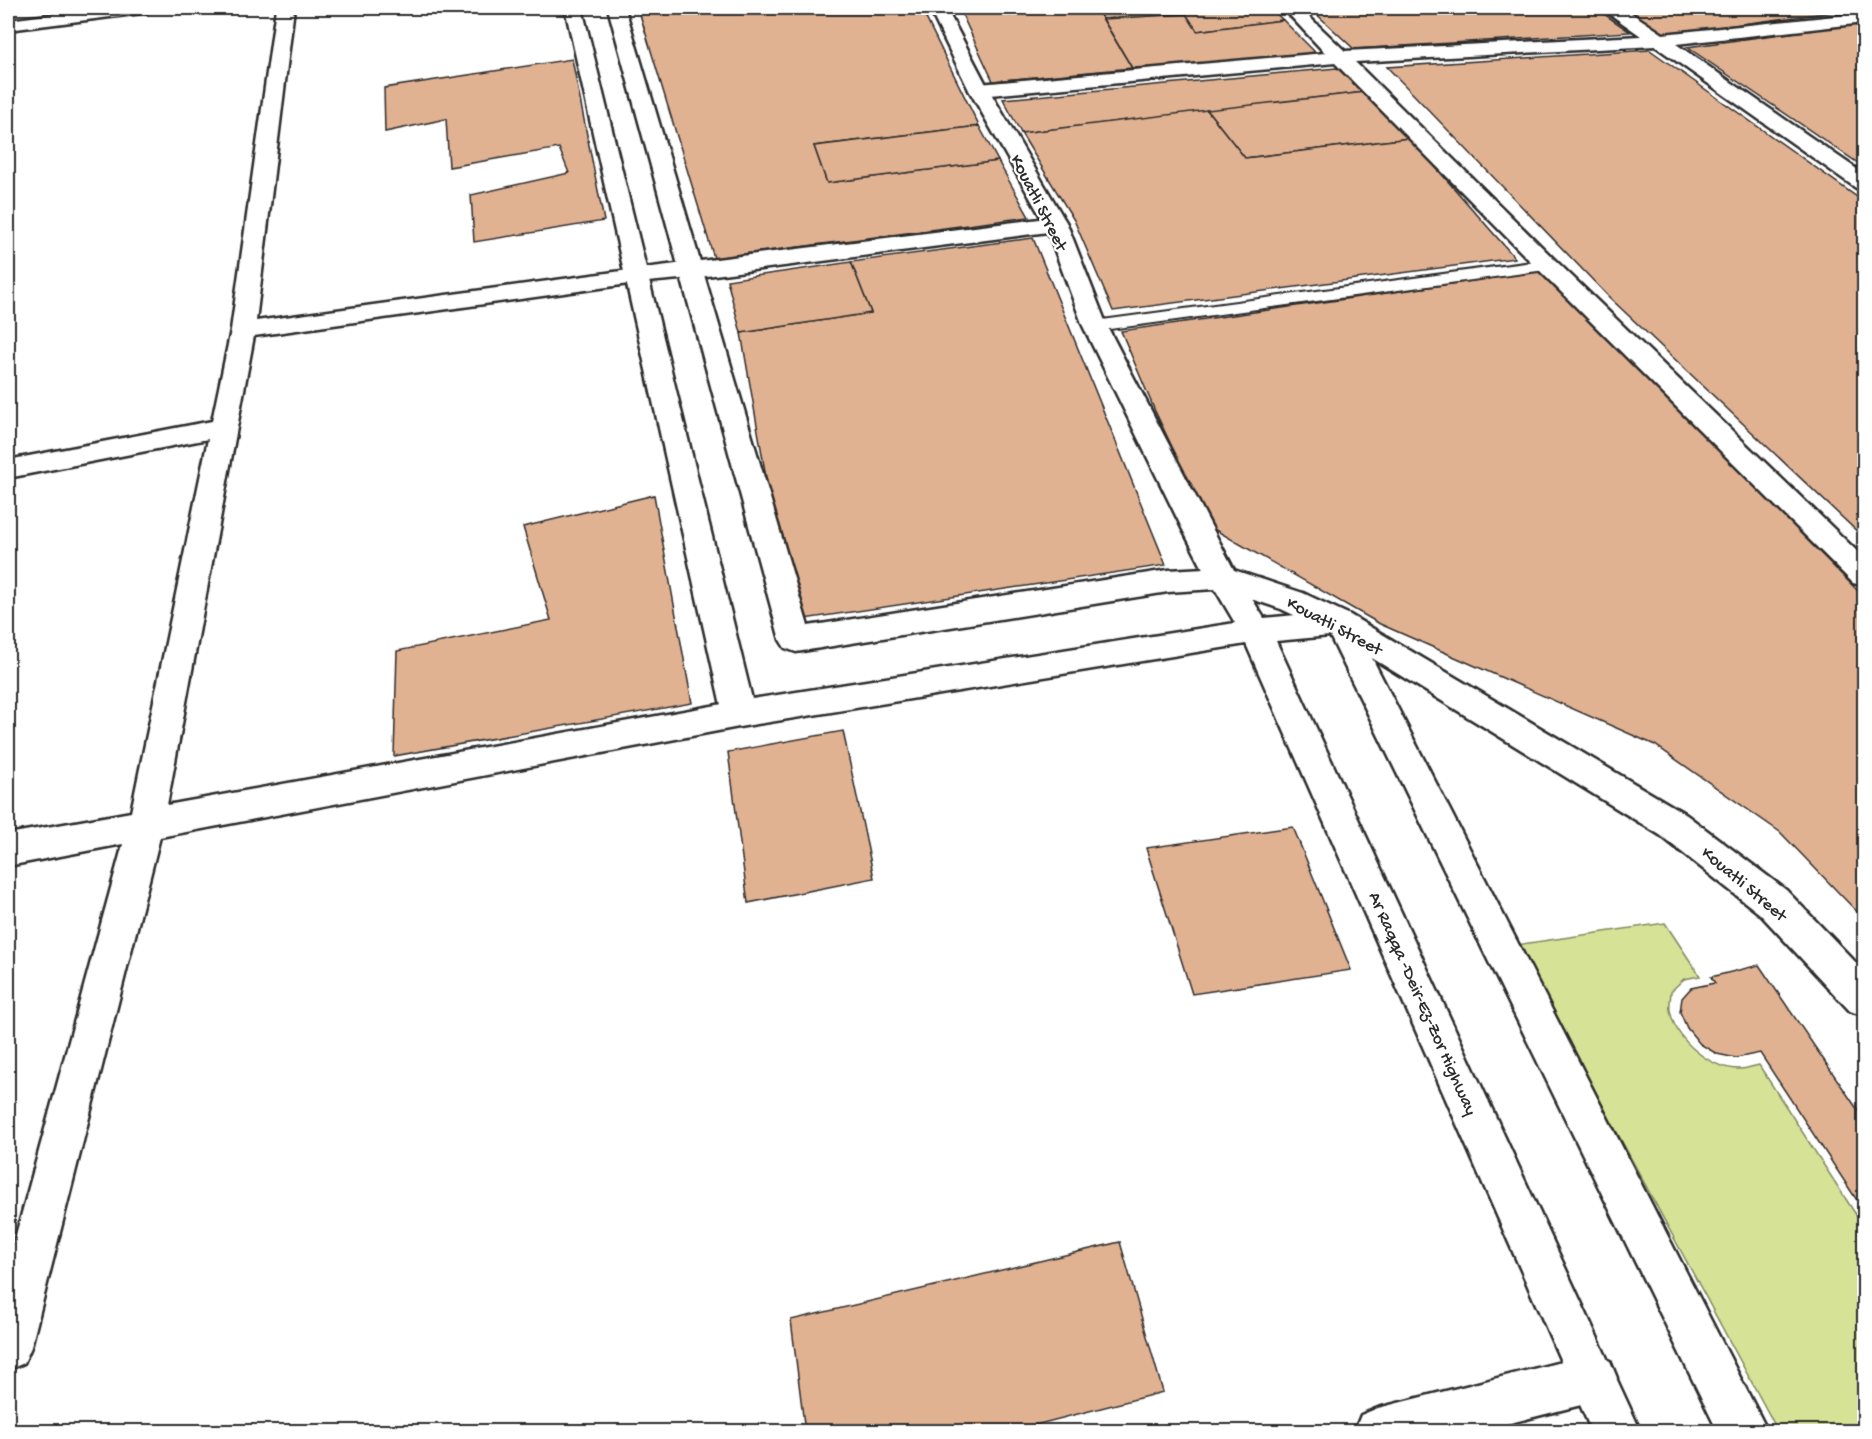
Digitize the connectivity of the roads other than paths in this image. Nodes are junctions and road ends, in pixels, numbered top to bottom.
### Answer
1 (142, 8) edge
2 (285, 8) edge
3 (573, 8) edge
4 (616, 8) edge
5 (937, 8) edge
6 (1291, 8) edge
7 (1613, 8) edge
8 (1847, 8) edge
9 (8, 26) edge
10 (1661, 40) junction
11 (1342, 57) junction
12 (979, 90) junction
13 (1864, 183) edge
14 (1056, 224) junction
15 (1547, 265) junction
16 (691, 271) junction
17 (636, 276) junction
18 (1095, 326) junction
19 (243, 330) junction
20 (225, 427) junction
21 (8, 469) edge
22 (1864, 575) edge
23 (1223, 578) junction
24 (1339, 623) junction
25 (1256, 632) junction
26 (739, 714) junction
27 (146, 824) junction
28 (8, 850) edge
29 (1864, 998) edge
30 (8, 1347) edge
31 (1593, 1378) junction
32 (1378, 1431) edge
33 (1617, 1431) edge
34 (1744, 1431) edge

1 - 9 street
2 - 19 street
3 - 17 street
4 - 16 street
5 - 12 street, Kouatli Street
6 - 11 street
7 - 10 street
8 - 10 street
10 - 11 street
10 - 13 street
11 - 12 street
11 - 15 street
12 - 14 street, Kouatli Street
14 - 16 street
14 - 18 street, Kouatli Street
15 - 18 lane
15 - 22 street
16 - 17 street
16 - 23 street
17 - 19 street
17 - 26 street
18 - 23 street, Kouatli Street
19 - 20 street
20 - 21 street
20 - 27 street
23 - 24 street, Kouatli Street
23 - 25 street, Ar Raqqa -Deir-Ez-Zor Highway
24 - 25 street
24 - 29 street, Kouatli Street
24 - 34 street
25 - 26 street
25 - 31 street, Ar Raqqa -Deir-Ez-Zor Highway
26 - 27 street
27 - 28 street
27 - 30 street
31 - 32 street
31 - 33 street, Ar Raqqa -Deir-Ez-Zor Highway

